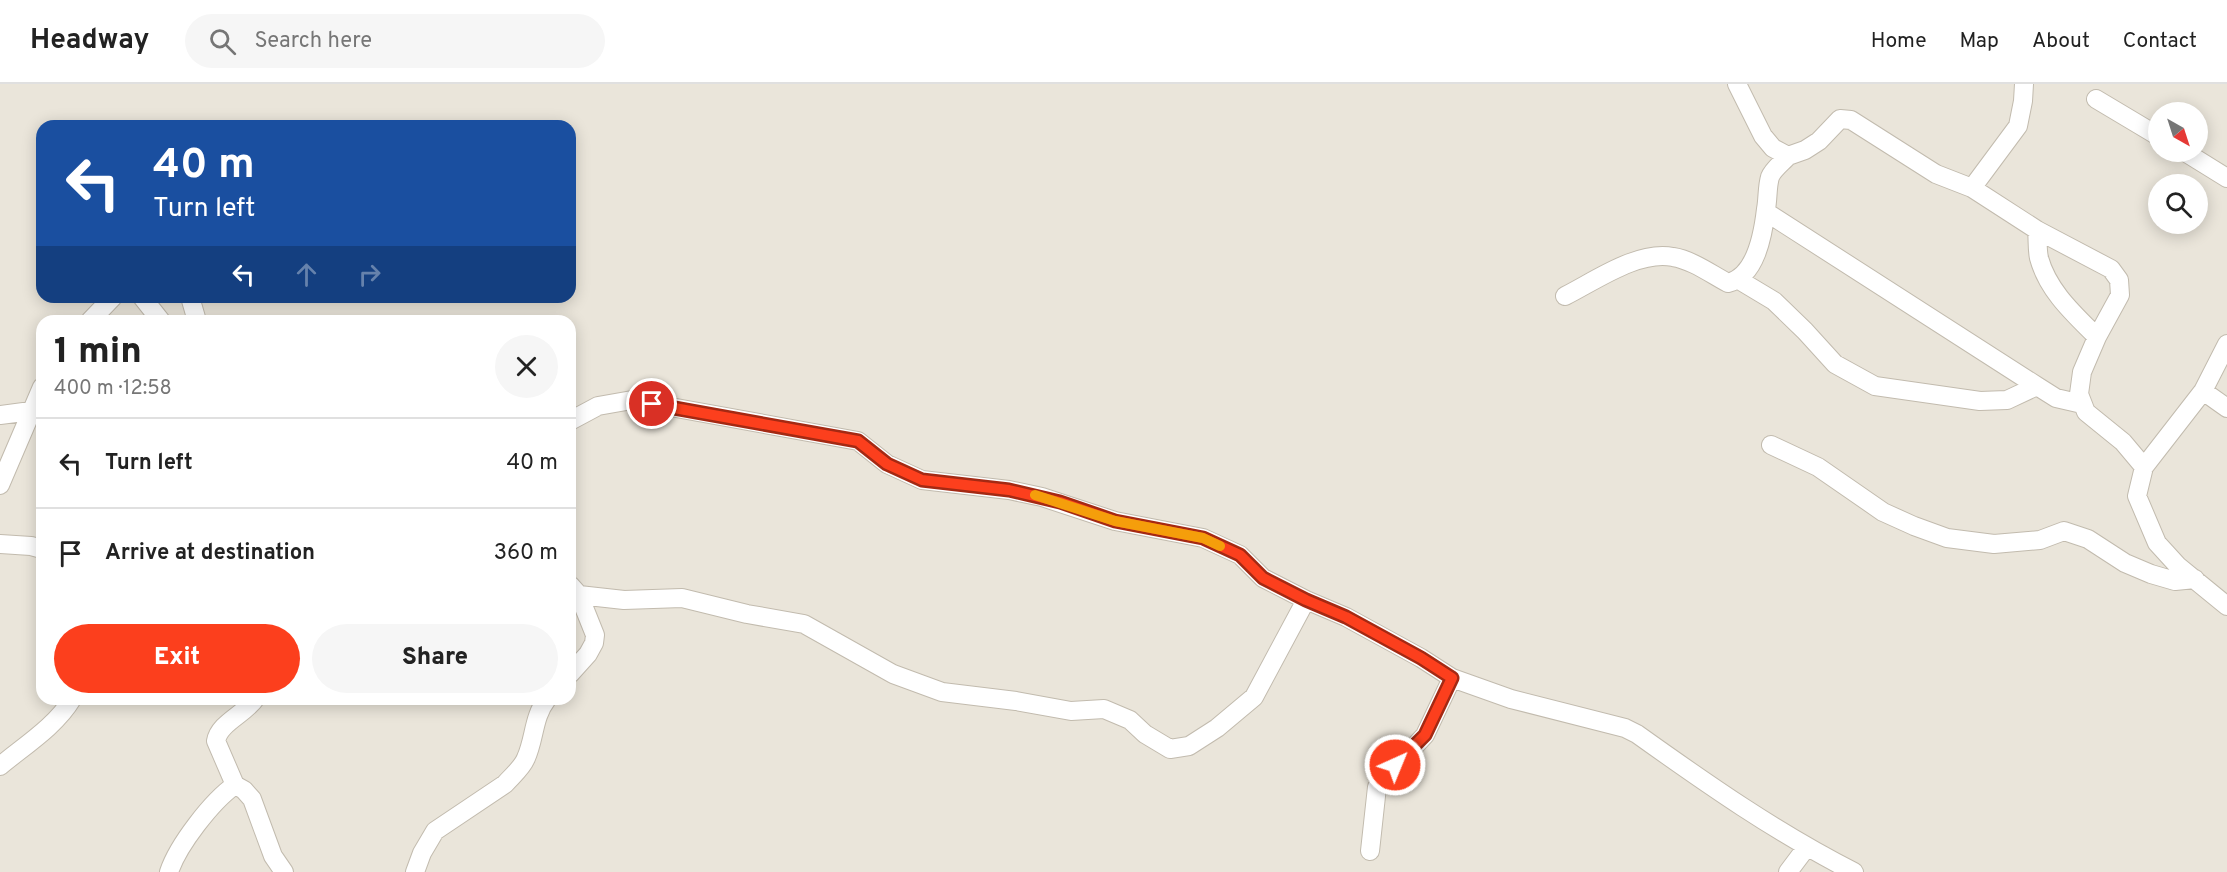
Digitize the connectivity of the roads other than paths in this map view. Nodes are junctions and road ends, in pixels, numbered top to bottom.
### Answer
1 (1737, 84) edge
2 (2024, 84) edge
3 (2096, 99) dead end
4 (2148, 130) edge
5 (1788, 156) junction
6 (2202, 162) edge
7 (2227, 178) edge
8 (1972, 188) junction
9 (1766, 212) junction
10 (2037, 230) junction
11 (1740, 280) junction
12 (1565, 296) dead end
13 (107, 303) edge
14 (147, 303) edge
15 (96, 315) edge
16 (156, 315) edge
17 (2097, 337) junction
18 (2227, 344) edge
19 (2037, 386) junction
20 (2203, 391) junction
21 (36, 400) edge
22 (2082, 404) junction
23 (2227, 408) edge
24 (31, 411) junction
25 (0, 415) edge
26 (576, 418) edge
27 (1771, 445) dead end
28 (2144, 467) junction
29 (0, 485) edge
30 (0, 544) edge
31 (36, 547) edge
32 (2195, 579) junction
33 (576, 590) edge
34 (576, 594) edge
35 (1306, 600) junction
36 (2227, 606) edge
37 (576, 667) edge
38 (1452, 678) junction
39 (68, 705) edge
40 (250, 705) edge
41 (544, 705) edge
42 (0, 766) edge
43 (235, 785) junction
44 (1806, 848) junction
45 (1370, 851) dead end
46 (169, 872) edge
47 (284, 872) edge
48 (415, 872) edge
49 (1788, 872) edge
50 (1854, 872) edge

1 - 5 street
2 - 8 street
3 - 4 street
5 - 8 street
5 - 9 street
6 - 7 street
8 - 10 street
9 - 11 street
9 - 19 street
10 - 17 street
10 - 17 street
11 - 12 street
11 - 19 street
13 - 15 street
14 - 16 street
17 - 22 street
18 - 20 street
19 - 22 street
20 - 23 street
20 - 28 street
21 - 24 street
22 - 28 street
24 - 25 street
24 - 29 street
26 - 35 street
27 - 32 street
28 - 32 street
30 - 31 street
32 - 36 street
33 - 35 street
34 - 37 street
35 - 38 street
38 - 44 street
38 - 45 street
39 - 42 street
40 - 43 street
41 - 48 street
43 - 46 street
43 - 47 street
44 - 49 street
44 - 50 street

